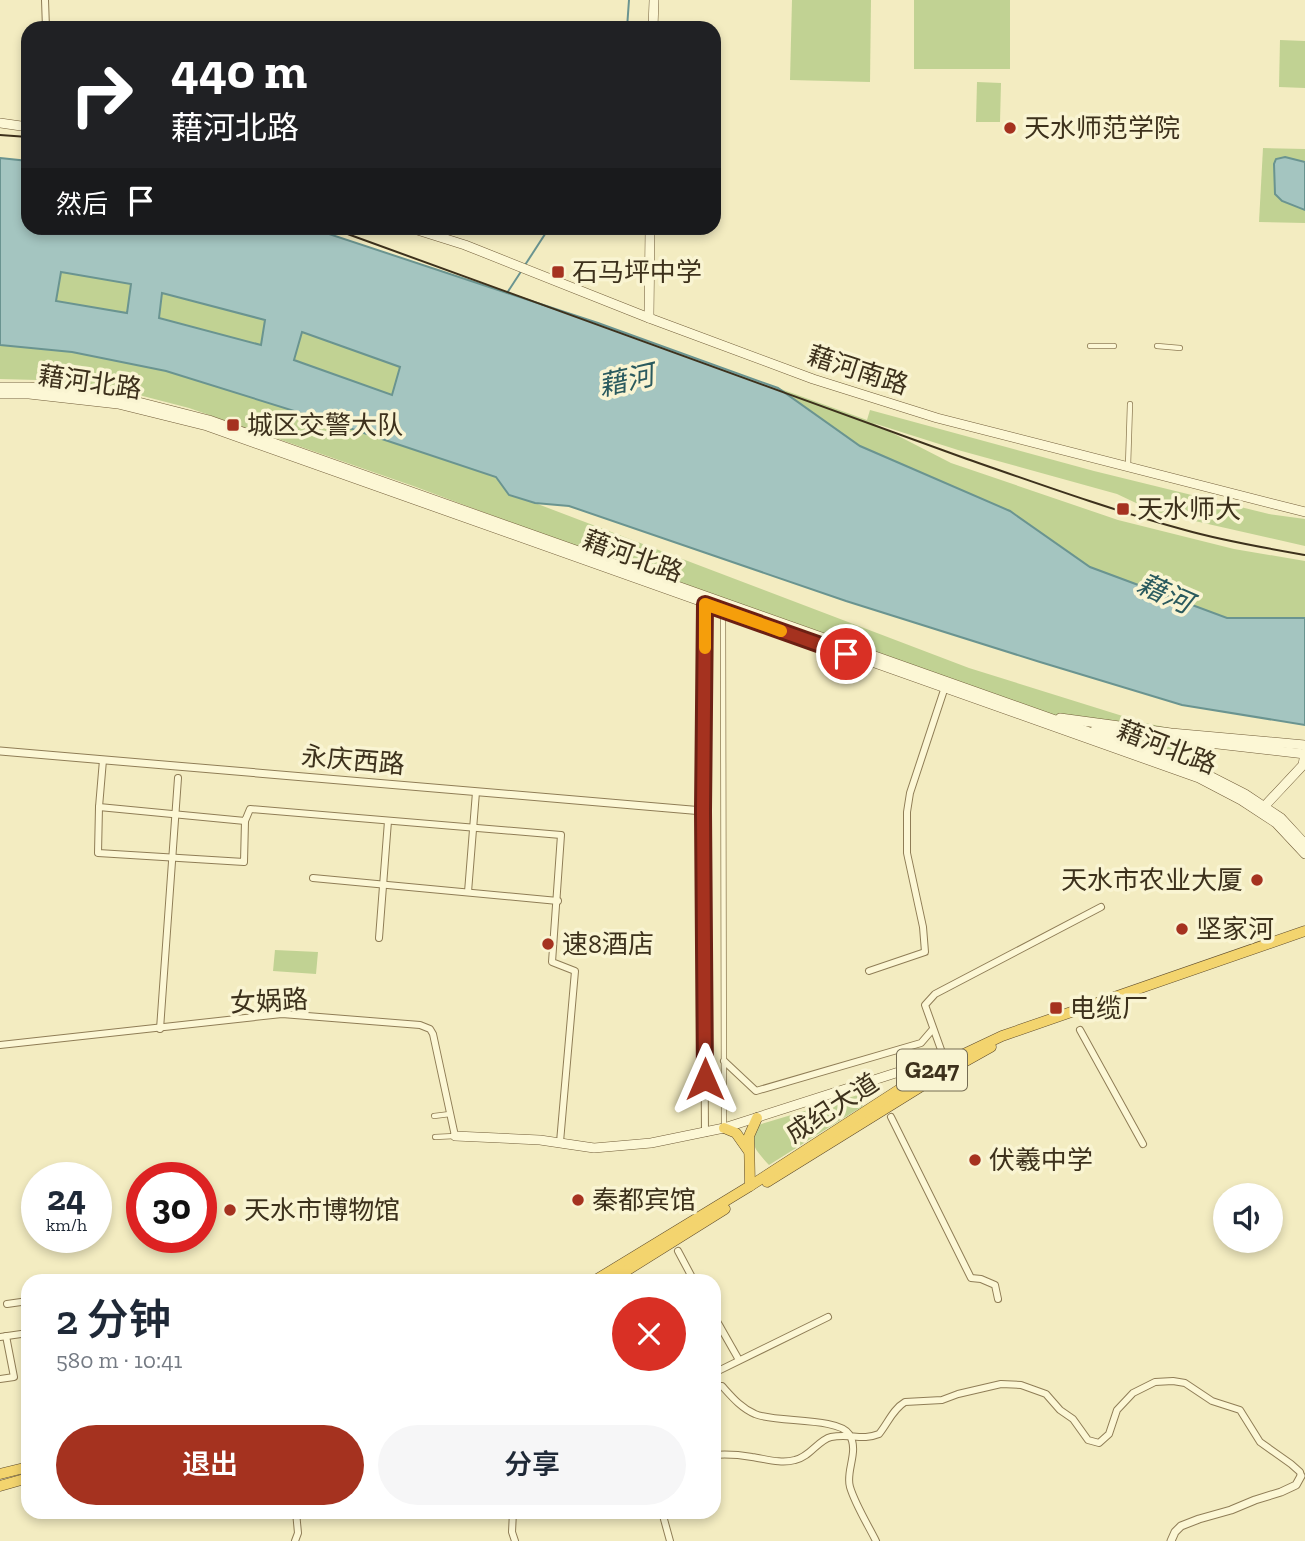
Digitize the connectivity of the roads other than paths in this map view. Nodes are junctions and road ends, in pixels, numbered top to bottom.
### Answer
1 (45, 0) edge
2 (653, 0) edge
3 (46, 21) edge
4 (653, 21) edge
5 (0, 123) edge
6 (21, 126) edge
7 (448, 235) edge
8 (650, 235) edge
9 (649, 318) junction
10 (1090, 346) dead end
11 (1114, 346) dead end
12 (1157, 346) dead end
13 (1180, 348) dead end
14 (0, 387) edge
15 (0, 394) edge
16 (1130, 404) dead end
17 (1128, 467) junction
18 (1305, 512) edge
19 (705, 604) junction
20 (723, 610) junction
21 (946, 685) junction
22 (1044, 720) junction
23 (1080, 728) junction
24 (1305, 746) edge
25 (0, 751) edge
26 (1305, 754) edge
27 (103, 760) junction
28 (178, 778) dead end
29 (476, 792) junction
30 (99, 807) junction
31 (1261, 809) junction
32 (703, 811) junction
33 (175, 814) junction
34 (245, 821) junction
35 (388, 821) junction
36 (473, 827) junction
37 (1305, 844) edge
38 (1305, 854) edge
39 (172, 858) junction
40 (313, 877) dead end
41 (383, 884) junction
42 (468, 892) junction
43 (558, 901) junction
44 (1101, 907) dead end
45 (1305, 934) edge
46 (379, 938) dead end
47 (869, 971) dead end
48 (160, 1029) junction
49 (933, 1029) junction
50 (1080, 1030) dead end
51 (1004, 1040) junction
52 (0, 1045) edge
53 (980, 1046) junction
54 (944, 1058) junction
55 (724, 1060) junction
56 (450, 1114) junction
57 (434, 1116) dead end
58 (891, 1117) dead end
59 (757, 1118) junction
60 (724, 1128) junction
61 (705, 1133) junction
62 (456, 1136) junction
63 (435, 1137) dead end
64 (560, 1142) junction
65 (1143, 1144) dead end
66 (748, 1150) junction
67 (750, 1186) junction
68 (678, 1251) dead end
69 (605, 1274) edge
70 (621, 1274) edge
71 (690, 1274) edge
72 (998, 1299) dead end
73 (21, 1301) edge
74 (7, 1304) dead end
75 (828, 1317) dead end
76 (721, 1328) edge
77 (21, 1334) edge
78 (3, 1337) edge
79 (739, 1360) junction
80 (721, 1369) edge
81 (0, 1379) edge
82 (721, 1387) edge
83 (850, 1435) junction
84 (721, 1455) edge
85 (21, 1468) edge
86 (0, 1474) edge
87 (1301, 1476) joint
88 (21, 1480) edge
89 (0, 1486) edge
90 (297, 1519) edge
91 (513, 1519) edge
92 (664, 1519) edge
93 (295, 1541) edge
94 (515, 1541) edge
95 (670, 1541) edge
96 (876, 1541) edge
97 (1171, 1541) edge

1 - 3 street
2 - 4 main road
5 - 6 main road
7 - 9 main road, 藉河南路
8 - 9 main road
9 - 17 main road, 藉河南路
10 - 11 street
12 - 13 street
14 - 21 main road, 藉河北路
15 - 19 main road, 藉河北路
16 - 17 street
17 - 18 main road, 藉河南路
19 - 20 main road, 藉河北路
19 - 32 street
20 - 21 main road, 藉河北路
20 - 55 street
21 - 22 main road, 藉河北路
21 - 47 street
22 - 23 main road, 藉河北路
22 - 24 main road
22 - 31 main road, 藉河北路
23 - 26 main road
23 - 31 main road, 藉河北路
25 - 27 street, 永庆西路
26 - 31 main road
27 - 29 street, 永庆西路
27 - 30 street
28 - 33 street
29 - 32 street, 永庆西路
29 - 36 street
30 - 33 street
30 - 39 street
31 - 37 main road, 藉河北路
31 - 38 main road, 藉河北路
32 - 61 street
33 - 34 street
33 - 39 street
34 - 35 street
34 - 39 street
35 - 36 street
35 - 41 street
36 - 42 street
36 - 43 street
39 - 48 street
40 - 41 street
41 - 42 street
41 - 46 street
42 - 43 street
43 - 64 street
44 - 49 street
45 - 51 highway, 成纪大道 / G247
45 - 53 highway, 成纪大道 / G247
48 - 52 street, 女娲路
48 - 56 street, 女娲路
49 - 54 street
49 - 55 street
50 - 65 street
51 - 53 main road
51 - 70 highway, 成纪大道 / G247
53 - 54 main road
53 - 67 highway, 成纪大道 / G247
54 - 59 main road
55 - 60 street
56 - 57 street
56 - 62 street, 女娲路
58 - 72 street
59 - 60 main road
59 - 66 highway
60 - 61 main road
60 - 66 highway
61 - 64 main road
62 - 63 street
62 - 64 main road
66 - 67 highway
67 - 69 highway, 成纪大道 / G247
68 - 71 street
73 - 74 street
75 - 79 street
76 - 79 street
77 - 78 street
78 - 81 street
79 - 80 street
82 - 83 street
83 - 84 street
83 - 87 street
83 - 96 street
85 - 86 highway
87 - 97 street
88 - 89 highway
90 - 93 street
91 - 94 street
92 - 95 street

